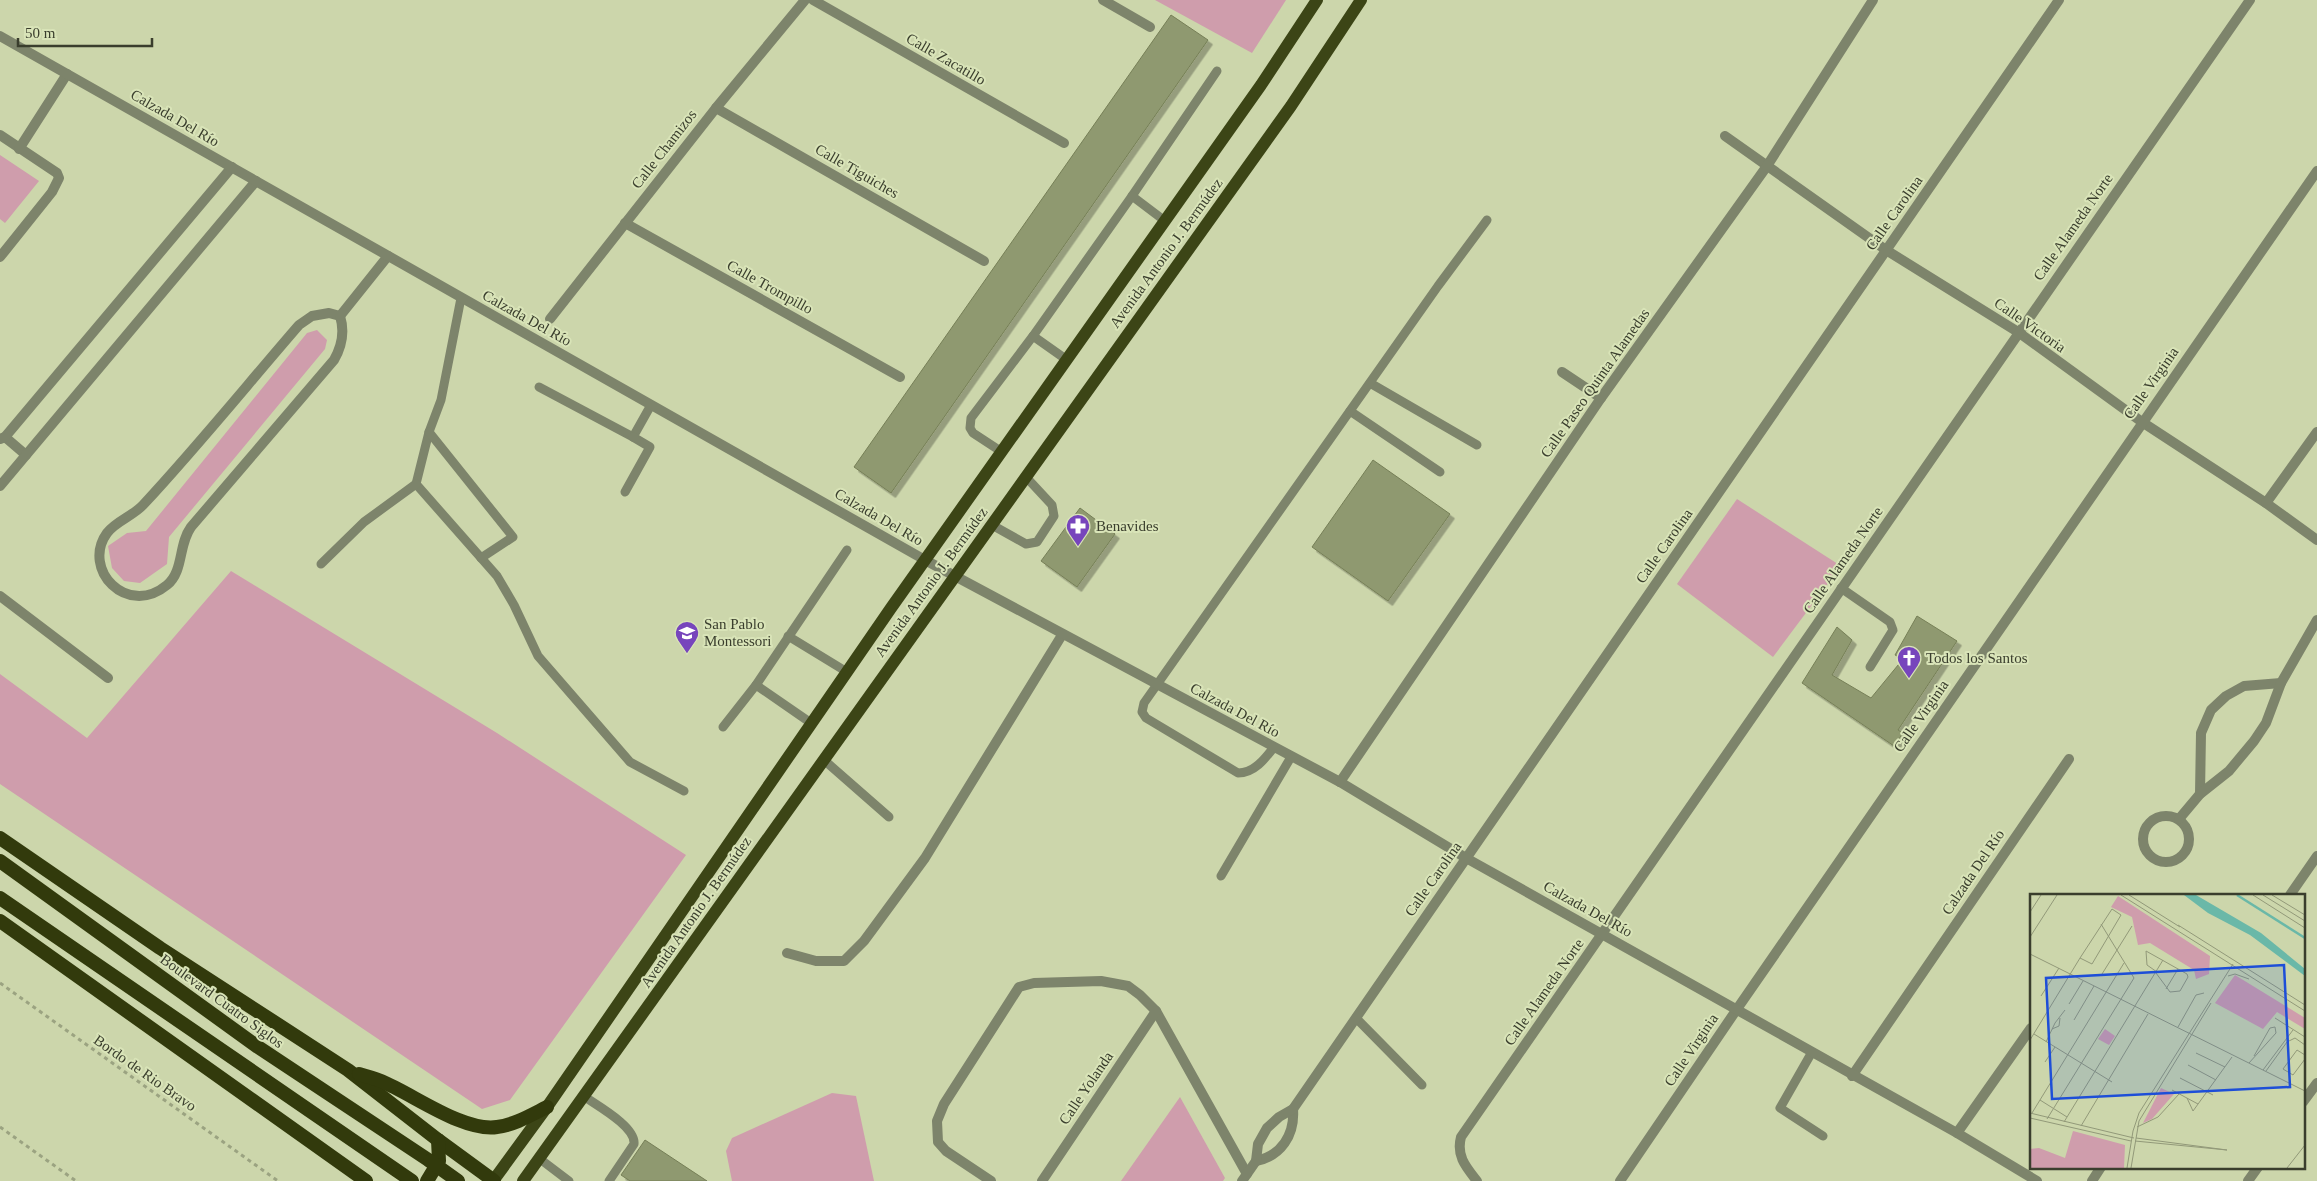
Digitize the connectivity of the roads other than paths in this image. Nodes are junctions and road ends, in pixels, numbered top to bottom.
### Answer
1 (805, 0) edge
2 (813, 0) edge
3 (1104, 0) edge
4 (1317, 0) edge
5 (1361, 0) edge
6 (1873, 0) edge
7 (2059, 0) edge
8 (2250, 0) edge
9 (1150, 27) dead end
10 (0, 36) edge
11 (1217, 71) dead end
12 (67, 74) junction
13 (716, 108) junction
14 (0, 136) edge
15 (1725, 136) dead end
16 (1064, 143) dead end
17 (19, 149) junction
18 (1767, 166) junction
19 (232, 167) junction
20 (2317, 171) edge
21 (256, 181) junction
22 (1132, 196) junction
23 (1487, 220) dead end
24 (1165, 221) junction
25 (625, 223) junction
26 (1886, 250) junction
27 (388, 256) junction
28 (0, 257) edge
29 (984, 261) dead end
30 (461, 298) junction
31 (340, 316) junction
32 (550, 319) dead end
33 (2018, 332) junction
34 (1033, 336) junction
35 (1067, 360) junction
36 (1562, 372) dead end
37 (900, 377) dead end
38 (1370, 383) junction
39 (539, 387) dead end
40 (1601, 398) junction
41 (651, 405) junction
42 (1350, 411) junction
43 (2142, 422) junction
44 (429, 432) junction
45 (2317, 432) edge
46 (634, 437) junction
47 (2, 438) edge
48 (1477, 445) dead end
49 (1002, 452) junction
50 (26, 455) junction
51 (1440, 472) dead end
52 (1026, 477) junction
53 (416, 484) junction
54 (0, 486) edge
55 (625, 492) dead end
56 (2266, 503) junction
57 (992, 525) junction
58 (2317, 540) edge
59 (848, 550) dead end
60 (481, 558) junction
61 (925, 560) junction
62 (321, 564) dead end
63 (955, 576) junction
64 (1841, 588) junction
65 (0, 596) edge
66 (2317, 620) edge
67 (1062, 635) junction
68 (788, 636) junction
69 (1870, 667) dead end
70 (847, 672) junction
71 (108, 678) dead end
72 (2281, 683) junction
73 (756, 685) junction
74 (1156, 685) junction
75 (812, 724) junction
76 (723, 727) dead end
77 (1274, 747) junction
78 (1291, 757) junction
79 (2069, 759) dead end
80 (824, 760) junction
81 (1340, 782) junction
82 (684, 791) dead end
83 (2200, 794) junction
84 (889, 817) dead end
85 (2179, 819) junction
86 (0, 838) edge
87 (2317, 856) edge
88 (1466, 858) junction
89 (0, 861) edge
90 (1221, 876) dead end
91 (2291, 894) edge
92 (0, 898) edge
93 (0, 921) edge
94 (1603, 934) junction
95 (787, 953) dead end
96 (1737, 1009) junction
97 (1156, 1011) junction
98 (1356, 1018) junction
99 (2030, 1029) edge
100 (1812, 1052) junction
101 (348, 1070) junction
102 (1852, 1076) junction
103 (2317, 1083) edge
104 (1422, 1085) dead end
105 (585, 1097) junction
106 (2304, 1101) edge
107 (547, 1107) junction
108 (1293, 1109) junction
109 (1957, 1133) junction
110 (1823, 1136) dead end
111 (438, 1140) junction
112 (540, 1159) junction
113 (1256, 1161) junction
114 (2100, 1168) edge
115 (2257, 1168) edge
116 (1245, 1177) edge
117 (366, 1181) edge
118 (412, 1181) edge
119 (427, 1181) edge
120 (458, 1181) edge
121 (494, 1181) edge
122 (523, 1181) edge
123 (569, 1181) edge
124 (609, 1181) edge
125 (991, 1181) edge
126 (1042, 1181) edge
127 (1476, 1181) edge
128 (1620, 1181) edge
129 (2037, 1181) edge
130 (2092, 1181) edge
131 (2248, 1181) edge

1 - 13 street, Calle Chamizos
2 - 16 street, Calle Zacatillo
3 - 9 street
4 - 24 main road, Avenida Antonio J. Bermúdez
5 - 52 main road, Avenida Antonio J. Bermúdez
6 - 18 street, Calle Paseo Quinta Alamedas
7 - 26 street, Calle Carolina
8 - 33 street, Calle Alameda Norte
10 - 12 street, Calzada Del Río
11 - 22 lane
12 - 17 street
12 - 19 street, Calzada Del Río
13 - 25 street, Calle Chamizos
13 - 29 street, Calle Tiguiches
14 - 17 street
15 - 18 street, Calle Victoria
17 - 28 street
18 - 26 street, Calle Victoria
18 - 40 street, Calle Paseo Quinta Alamedas
19 - 21 street, Calzada Del Río
19 - 47 street
20 - 43 street, Calle Virginia
21 - 27 street, Calzada Del Río
21 - 50 street
22 - 24 lane
22 - 34 lane
23 - 38 lane
24 - 35 main road, Avenida Antonio J. Bermúdez
25 - 32 street, Calle Chamizos
25 - 37 street, Calle Trompillo
26 - 33 street, Calle Victoria
26 - 88 street, Calle Carolina
27 - 30 street, Calzada Del Río
27 - 31 street
30 - 41 street, Calzada Del Río
30 - 44 lane
31 - 31 street
33 - 43 street, Calle Victoria
33 - 64 street, Calle Alameda Norte
34 - 35 lane
34 - 49 lane
35 - 49 main road, Avenida Antonio J. Bermúdez
36 - 40 street
38 - 42 lane
38 - 48 lane
39 - 46 lane
40 - 81 street, Calle Paseo Quinta Alamedas
41 - 46 lane
41 - 61 street, Calzada Del Río
42 - 51 lane
42 - 74 lane
43 - 56 street, Calle Victoria
43 - 96 street, Calle Virginia
44 - 53 lane
44 - 60 lane
45 - 56 street
46 - 55 lane
47 - 50 street
49 - 61 main road, Avenida Antonio J. Bermúdez
50 - 54 street
52 - 57 main road, Avenida Antonio J. Bermúdez
52 - 57 lane
53 - 60 lane
53 - 62 lane
56 - 58 street, Calle Victoria
57 - 63 main road, Avenida Antonio J. Bermúdez
59 - 68 lane
60 - 82 lane
61 - 63 street, Calzada Del Río
61 - 70 main road, Avenida Antonio J. Bermúdez
63 - 67 street, Calzada Del Río
63 - 80 main road, Avenida Antonio J. Bermúdez
64 - 69 lane
64 - 94 street, Calle Alameda Norte
65 - 71 street
66 - 72 street
67 - 74 street, Calzada Del Río
67 - 95 street
68 - 70 lane
68 - 73 lane
70 - 75 main road, Avenida Antonio J. Bermúdez
72 - 83 street
72 - 83 street
73 - 75 lane
73 - 76 lane
74 - 77 street, Calzada Del Río
74 - 77 lane
75 - 107 main road, Avenida Antonio J. Bermúdez
77 - 78 street, Calzada Del Río
78 - 81 street, Calzada Del Río
78 - 90 lane
79 - 102 street, Calzada Del Río
80 - 84 lane
80 - 105 main road, Avenida Antonio J. Bermúdez
81 - 88 street, Calzada Del Río
83 - 85 street
85 - 85 street
86 - 101 highway
87 - 91 street
88 - 94 street, Calzada Del Río
88 - 98 street, Calle Carolina
89 - 120 highway, Boulevard Cuatro Siglos, bridge
92 - 118 highway
93 - 117 highway
94 - 96 street, Calzada Del Río
94 - 127 street, Calle Alameda Norte
96 - 100 street, Calzada Del Río
96 - 128 street, Calle Virginia
97 - 116 street
97 - 125 street
97 - 126 street, Calle Yolanda
98 - 104 lane
98 - 108 street, Calle Carolina
99 - 109 street
100 - 102 street, Calzada Del Río
100 - 110 lane
101 - 107 highway
101 - 111 highway
102 - 109 street, Calzada Del Río
103 - 106 street
105 - 112 main road, Avenida Antonio J. Bermúdez
105 - 124 lane
107 - 121 main road, Avenida Antonio J. Bermúdez
108 - 113 street, Calle Carolina
108 - 113 street, Calle Carolina
109 - 129 street, Calzada Del Río
111 - 119 highway
111 - 121 highway
112 - 122 main road, Avenida Antonio J. Bermúdez
112 - 123 lane
113 - 116 street, Calle Carolina
114 - 130 street
115 - 131 street

